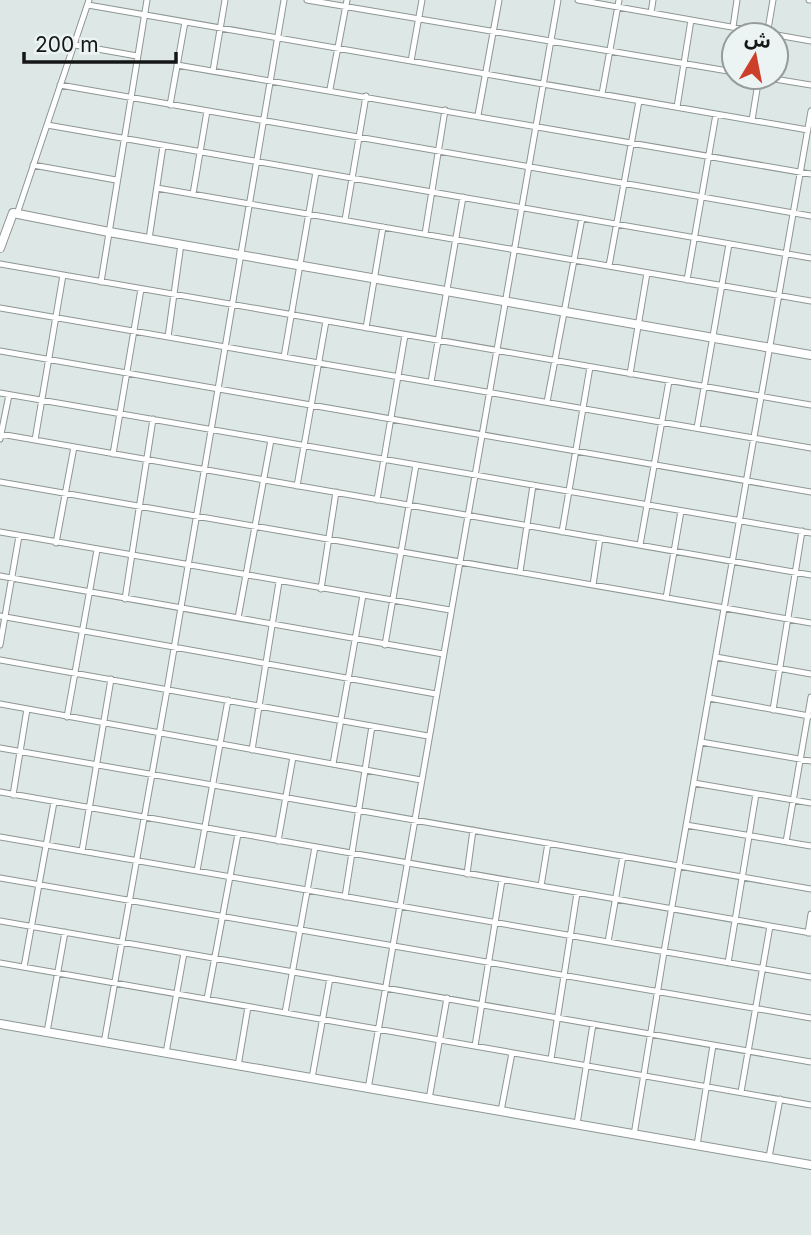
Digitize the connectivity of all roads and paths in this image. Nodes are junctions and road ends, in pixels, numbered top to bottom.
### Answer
1 (147, 0) edge
2 (225, 0) edge
3 (284, 0) edge
4 (307, 0) edge
5 (422, 0) edge
6 (499, 0) edge
7 (558, 0) edge
8 (578, 0) edge
9 (653, 0) edge
10 (737, 0) edge
11 (773, 0) edge
12 (89, 3) edge
13 (346, 4) edge
14 (618, 4) edge
15 (651, 13) junction
16 (144, 15) junction
17 (419, 19) junction
18 (691, 20) junction
19 (734, 21) edge
20 (769, 21) edge
21 (185, 22) junction
22 (720, 25) edge
23 (220, 28) junction
24 (493, 32) junction
25 (277, 38) junction
26 (790, 38) edge
27 (811, 41) edge
28 (551, 42) junction
29 (75, 45) junction
30 (338, 48) junction
31 (610, 52) junction
32 (137, 56) junction
33 (411, 61) junction
34 (684, 64) junction
35 (177, 65) junction
36 (720, 70) edge
37 (213, 71) junction
38 (486, 74) junction
39 (271, 80) junction
40 (790, 82) edge
41 (544, 84) junction
42 (60, 85) junction
43 (811, 85) edge
44 (330, 89) junction
45 (757, 91) edge
46 (602, 94) junction
47 (366, 96) junction
48 (130, 98) junction
49 (639, 101) junction
50 (170, 105) junction
51 (677, 107) junction
52 (445, 110) junction
53 (207, 111) junction
54 (811, 111) edge
55 (716, 114) junction
56 (478, 116) junction
57 (265, 120) junction
58 (752, 120) junction
59 (47, 125) junction
60 (536, 126) junction
61 (809, 130) edge
62 (359, 138) junction
63 (123, 139) junction
64 (632, 142) junction
65 (163, 146) junction
66 (438, 151) junction
67 (200, 152) junction
68 (709, 156) junction
69 (257, 162) junction
70 (33, 165) junction
71 (529, 167) junction
72 (316, 172) junction
73 (800, 172) junction
74 (811, 174) edge
75 (352, 178) junction
76 (116, 180) junction
77 (624, 184) junction
78 (157, 188) junction
79 (431, 192) junction
80 (193, 194) junction
81 (463, 197) junction
82 (701, 197) junction
83 (250, 204) junction
84 (522, 208) junction
85 (0, 213) edge
86 (793, 213) junction
87 (15, 214) junction
88 (309, 214) junction
89 (811, 216) edge
90 (582, 218) junction
91 (345, 220) junction
92 (617, 225) junction
93 (383, 227) junction
94 (108, 232) junction
95 (425, 234) junction
96 (694, 238) junction
97 (149, 239) junction
98 (456, 240) junction
99 (181, 244) junction
100 (729, 244) junction
101 (0, 247) edge
102 (514, 250) junction
103 (786, 254) junction
104 (242, 255) junction
105 (811, 258) edge
106 (574, 260) junction
107 (0, 264) edge
108 (299, 265) junction
109 (609, 266) junction
110 (647, 273) junction
111 (63, 275) junction
112 (374, 279) junction
113 (687, 280) junction
114 (101, 282) junction
115 (721, 286) junction
116 (141, 289) junction
117 (447, 291) junction
118 (174, 295) junction
119 (779, 296) junction
120 (505, 301) junction
121 (811, 301) edge
122 (233, 305) junction
123 (0, 308) edge
124 (564, 312) junction
125 (291, 315) junction
126 (56, 317) junction
127 (326, 321) junction
128 (637, 324) junction
129 (366, 328) junction
130 (134, 331) junction
131 (405, 335) junction
132 (169, 337) junction
133 (712, 337) junction
134 (438, 341) junction
135 (226, 347) junction
136 (770, 348) junction
137 (0, 351) edge
138 (496, 351) junction
139 (811, 355) edge
140 (284, 357) junction
141 (48, 360) junction
142 (554, 361) junction
143 (318, 363) junction
144 (590, 367) junction
145 (126, 373) junction
146 (629, 374) junction
147 (398, 377) junction
148 (669, 381) junction
149 (431, 382) junction
150 (704, 387) junction
151 (218, 389) junction
152 (489, 392) junction
153 (0, 393) edge
154 (9, 394) junction
155 (762, 397) junction
156 (41, 400) junction
157 (547, 402) junction
158 (311, 405) junction
159 (811, 405) edge
160 (583, 408) junction
161 (120, 414) junction
162 (153, 419) junction
163 (391, 419) junction
164 (662, 422) junction
165 (697, 428) junction
166 (211, 429) junction
167 (481, 435) junction
168 (0, 436) edge
169 (754, 438) junction
170 (35, 440) junction
171 (271, 440) junction
172 (304, 446) junction
173 (74, 447) junction
174 (811, 448) edge
175 (575, 451) junction
176 (113, 454) junction
177 (384, 459) junction
178 (147, 460) junction
179 (416, 465) junction
180 (655, 465) junction
181 (205, 470) junction
182 (474, 475) junction
183 (265, 480) junction
184 (747, 481) junction
185 (0, 482) edge
186 (533, 485) junction
187 (298, 486) junction
188 (569, 491) junction
189 (336, 492) junction
190 (811, 492) edge
191 (65, 493) junction
192 (377, 500) junction
193 (410, 505) junction
194 (648, 505) junction
195 (141, 506) junction
196 (681, 510) junction
197 (468, 515) junction
198 (196, 516) junction
199 (740, 521) junction
200 (526, 526) junction
201 (256, 527) junction
202 (802, 531) junction
203 (0, 532) edge
204 (562, 532) junction
205 (811, 533) edge
206 (19, 536) junction
207 (600, 538) junction
208 (329, 539) junction
209 (56, 542) junction
210 (640, 545) junction
211 (96, 550) junction
212 (673, 551) junction
213 (402, 552) junction
214 (132, 556) junction
215 (459, 562) junction
216 (733, 562) junction
217 (189, 566) junction
218 (520, 572) junction
219 (794, 572) junction
220 (811, 575) edge
221 (0, 576) edge
222 (246, 576) junction
223 (12, 579) junction
224 (279, 582) junction
225 (593, 585) junction
226 (321, 589) junction
227 (89, 592) junction
228 (363, 595) junction
229 (125, 598) junction
230 (666, 598) junction
231 (394, 601) junction
232 (181, 608) junction
233 (725, 608) junction
234 (450, 610) junction
235 (2, 616) edge
236 (238, 618) junction
237 (788, 619) junction
238 (811, 623) edge
239 (274, 624) junction
240 (83, 631) junction
241 (355, 639) junction
242 (0, 645) edge
243 (385, 645) junction
244 (174, 648) junction
245 (443, 654) junction
246 (716, 657) junction
247 (0, 660) edge
248 (267, 666) junction
249 (780, 668) junction
250 (76, 673) junction
251 (811, 674) edge
252 (348, 678) junction
253 (111, 679) junction
254 (167, 690) junction
255 (436, 694) junction
256 (811, 697) edge
257 (709, 698) junction
258 (228, 700) junction
259 (0, 704) edge
260 (259, 704) junction
261 (27, 709) junction
262 (773, 710) junction
263 (67, 716) junction
264 (809, 716) edge
265 (341, 720) junction
266 (103, 723) junction
267 (373, 726) junction
268 (160, 732) junction
269 (428, 736) junction
270 (701, 742) junction
271 (220, 744) junction
272 (0, 748) edge
273 (252, 750) junction
274 (20, 751) junction
275 (293, 757) junction
276 (800, 759) junction
277 (811, 761) edge
278 (96, 764) junction
279 (333, 764) junction
280 (365, 770) junction
281 (152, 774) junction
282 (421, 779) junction
283 (694, 783) junction
284 (213, 785) junction
285 (0, 792) edge
286 (756, 794) junction
287 (13, 795) junction
288 (286, 797) junction
289 (793, 800) junction
290 (54, 802) junction
291 (811, 803) edge
292 (90, 808) junction
293 (359, 810) junction
294 (145, 817) junction
295 (413, 820) junction
296 (686, 825) junction
297 (205, 828) junction
298 (473, 830) junction
299 (238, 834) junction
300 (749, 835) junction
301 (0, 837) edge
302 (278, 841) junction
303 (786, 842) junction
304 (548, 843) junction
305 (46, 845) junction
306 (811, 846) edge
307 (315, 847) junction
308 (82, 851) junction
309 (352, 853) junction
310 (623, 856) junction
311 (136, 861) junction
312 (406, 863) junction
313 (679, 866) junction
314 (197, 871) junction
315 (467, 874) junction
316 (230, 877) junction
317 (742, 877) junction
318 (0, 878) edge
319 (502, 880) junction
320 (39, 884) junction
321 (541, 886) junction
322 (811, 888) edge
323 (308, 890) junction
324 (577, 893) junction
325 (345, 897) junction
326 (615, 899) junction
327 (130, 900) junction
328 (398, 906) junction
329 (671, 909) junction
330 (811, 914) edge
331 (223, 916) junction
332 (735, 920) junction
333 (0, 921) edge
334 (495, 923) junction
335 (32, 926) junction
336 (770, 926) junction
337 (301, 930) junction
338 (65, 932) junction
339 (809, 933) edge
340 (570, 936) junction
341 (123, 942) junction
342 (608, 942) junction
343 (391, 945) junction
344 (664, 952) junction
345 (184, 953) junction
346 (216, 958) junction
347 (489, 962) junction
348 (0, 963) edge
349 (728, 963) junction
350 (23, 967) junction
351 (761, 969) junction
352 (293, 972) junction
353 (57, 973) junction
354 (564, 975) junction
355 (811, 977) edge
356 (330, 978) junction
357 (116, 984) junction
358 (386, 988) junction
359 (658, 992) junction
360 (176, 994) junction
361 (447, 998) junction
362 (207, 999) junction
363 (482, 1004) junction
364 (248, 1007) junction
365 (754, 1008) junction
366 (285, 1013) junction
367 (558, 1018) junction
368 (811, 1018) edge
369 (323, 1020) junction
370 (0, 1024) edge
371 (593, 1024) junction
372 (379, 1029) junction
373 (47, 1032) junction
374 (651, 1034) junction
375 (439, 1040) junction
376 (104, 1043) junction
377 (713, 1045) junction
378 (475, 1046) junction
379 (748, 1051) junction
380 (512, 1053) junction
381 (166, 1054) junction
382 (551, 1059) junction
383 (811, 1062) edge
384 (586, 1065) junction
385 (238, 1067) junction
386 (644, 1076) junction
387 (312, 1080) junction
388 (706, 1086) junction
389 (368, 1089) junction
390 (741, 1092) junction
391 (780, 1099) junction
392 (429, 1100) junction
393 (811, 1105) edge
394 (501, 1112) junction
395 (577, 1125) junction
396 (634, 1135) junction
397 (697, 1146) junction
398 (769, 1157) junction
399 (811, 1165) edge

1 - 16 street
2 - 23 street
3 - 25 street
4 - 13 street
5 - 17 street
6 - 24 street
7 - 28 street
8 - 14 street
9 - 15 street
10 - 19 street
11 - 20 street
12 - 16 street
12 - 29 street
13 - 17 street
13 - 30 street
14 - 15 street
14 - 31 street
15 - 18 street
16 - 21 street
16 - 32 street
17 - 24 street
17 - 33 street
18 - 22 street
18 - 34 street
21 - 23 street
21 - 35 street
23 - 25 street
23 - 37 street
24 - 28 street
24 - 38 street
25 - 30 street
25 - 39 street
26 - 27 street
28 - 31 street
28 - 41 street
29 - 32 street
29 - 42 street
30 - 33 street
30 - 44 street
31 - 34 street
31 - 46 street
32 - 48 street
33 - 38 street
34 - 36 street
34 - 51 street
35 - 37 street
35 - 50 street
37 - 39 street
38 - 41 street
38 - 56 street
39 - 44 street
39 - 57 street
40 - 43 street
41 - 46 street
41 - 60 street
42 - 48 street
42 - 59 street
44 - 47 street
45 - 58 street
46 - 49 street
47 - 52 street
47 - 62 street
48 - 50 street
48 - 63 street
49 - 51 street
49 - 64 street
50 - 53 street
51 - 55 street
52 - 56 street
52 - 66 street
53 - 57 street
53 - 67 street
54 - 61 street
55 - 58 street
55 - 68 street
56 - 60 street
57 - 62 street
57 - 69 street
58 - 61 street
59 - 63 street
59 - 70 street
60 - 64 street
60 - 71 street
61 - 73 street
62 - 66 street
62 - 75 street
63 - 65 street
63 - 76 street
64 - 68 street
64 - 77 street
65 - 67 street
65 - 78 street
66 - 71 street
66 - 79 street
67 - 69 street
67 - 80 street
68 - 73 street
68 - 82 street
69 - 72 street
69 - 83 street
70 - 76 street
70 - 87 street
71 - 77 street
71 - 84 street
72 - 75 street
72 - 88 street
73 - 74 street
73 - 86 street
75 - 79 street
75 - 91 street
76 - 94 street
77 - 82 street
77 - 92 street
78 - 80 street
78 - 97 street
79 - 81 street
79 - 95 street
80 - 83 street
81 - 84 street
81 - 98 street
82 - 86 street
82 - 96 street
83 - 88 street
83 - 104 street
84 - 90 street
84 - 102 street
85 - 87 street
86 - 89 street
86 - 103 street
87 - 94 street
87 - 101 street
88 - 91 street
88 - 108 street
90 - 92 street
90 - 106 street
91 - 93 street
92 - 96 street
92 - 109 street
93 - 95 street
93 - 112 street
94 - 97 street
94 - 114 street
95 - 98 street
96 - 100 street
96 - 113 street
97 - 99 street
98 - 102 street
98 - 117 street
99 - 104 street
99 - 118 street
100 - 103 street
100 - 115 street
102 - 106 street
102 - 120 street
103 - 105 street
103 - 119 street
104 - 108 street
104 - 122 street
106 - 109 street
106 - 124 street
107 - 111 street
108 - 112 street
108 - 125 street
109 - 110 street
110 - 113 street
110 - 128 street
111 - 114 street
111 - 126 street
112 - 117 street
112 - 129 street
113 - 115 street
114 - 116 street
115 - 119 street
115 - 133 street
116 - 118 street
116 - 130 street
117 - 120 street
117 - 134 street
118 - 122 street
118 - 132 street
119 - 121 street
119 - 136 street
120 - 124 street
120 - 138 street
122 - 125 street
122 - 135 street
123 - 126 street
124 - 128 street
124 - 142 street
125 - 127 street
125 - 140 street
126 - 130 street
126 - 141 street
127 - 129 street
127 - 143 street
128 - 133 street
128 - 146 street
129 - 131 street
130 - 132 street
130 - 145 street
131 - 134 street
131 - 147 street
132 - 135 street
133 - 136 street
133 - 150 street
134 - 138 street
134 - 149 street
135 - 140 street
135 - 151 street
136 - 139 street
136 - 155 street
137 - 141 street
138 - 142 street
138 - 152 street
140 - 143 street
141 - 145 street
141 - 156 street
142 - 144 street
142 - 157 street
143 - 147 street
143 - 158 street
144 - 146 street
144 - 160 street
145 - 151 street
145 - 161 street
146 - 148 street
147 - 149 street
147 - 163 street
148 - 150 street
148 - 164 street
149 - 152 street
150 - 155 street
150 - 165 street
151 - 158 street
151 - 166 street
152 - 157 street
152 - 167 street
153 - 154 street
154 - 156 street
154 - 168 street
155 - 159 street
155 - 169 street
156 - 161 street
156 - 170 street
157 - 160 street
158 - 163 street
158 - 172 street
160 - 164 street
160 - 175 street
161 - 162 street
161 - 176 street
162 - 166 street
162 - 178 street
163 - 167 street
163 - 177 street
164 - 165 street
164 - 180 street
165 - 169 street
166 - 171 street
166 - 181 street
167 - 175 street
167 - 182 street
168 - 170 street
169 - 174 street
169 - 184 street
170 - 173 street
171 - 172 street
171 - 183 street
172 - 177 street
172 - 187 street
173 - 176 street
173 - 191 street
175 - 180 street
175 - 188 street
176 - 178 street
177 - 179 street
177 - 192 street
178 - 181 street
178 - 195 street
179 - 182 street
179 - 193 street
180 - 184 street
180 - 194 street
181 - 183 street
181 - 198 street
182 - 186 street
182 - 197 street
183 - 187 street
183 - 201 street
184 - 190 street
184 - 199 street
185 - 191 street
186 - 188 street
186 - 200 street
187 - 189 street
188 - 194 street
188 - 204 street
189 - 192 street
189 - 208 street
191 - 195 street
191 - 209 street
192 - 193 street
193 - 197 street
193 - 213 street
194 - 196 street
194 - 210 street
195 - 198 street
195 - 214 street
196 - 199 street
196 - 212 street
197 - 200 street
197 - 215 street
198 - 201 street
198 - 217 street
199 - 202 street
199 - 216 street
200 - 204 street
200 - 218 street
201 - 208 street
201 - 222 street
202 - 205 street
202 - 219 street
203 - 206 street
204 - 207 street
206 - 209 street
206 - 223 street
207 - 210 street
207 - 225 street
208 - 213 street
208 - 226 street
209 - 211 street
210 - 212 street
211 - 214 street
211 - 227 street
212 - 216 street
212 - 230 street
213 - 215 street
213 - 231 street
214 - 217 street
214 - 229 street
215 - 218 street
215 - 234 street
216 - 219 street
216 - 233 street
217 - 222 street
217 - 232 street
218 - 225 street
219 - 220 street
219 - 237 street
221 - 223 street
222 - 224 street
222 - 236 street
223 - 227 street
223 - 235 street
224 - 226 street
224 - 239 street
225 - 230 street
226 - 228 street
227 - 229 street
227 - 240 street
228 - 231 street
228 - 241 street
229 - 232 street
230 - 233 street
231 - 234 street
231 - 243 street
232 - 236 street
232 - 244 street
233 - 237 street
233 - 246 street
234 - 245 street
235 - 240 street
235 - 242 street
236 - 239 street
237 - 238 street
237 - 249 street
239 - 241 street
239 - 248 street
240 - 244 street
240 - 250 street
241 - 243 street
241 - 252 street
243 - 245 street
244 - 248 street
244 - 254 street
245 - 255 street
246 - 249 street
246 - 257 street
247 - 250 street
248 - 252 street
248 - 260 street
249 - 251 street
249 - 262 street
250 - 253 street
250 - 263 street
252 - 255 street
252 - 265 street
253 - 254 street
253 - 266 street
254 - 258 street
254 - 268 street
255 - 269 street
256 - 264 street
257 - 262 street
257 - 270 street
258 - 260 street
258 - 271 street
259 - 261 street
260 - 265 street
260 - 273 street
261 - 263 street
261 - 274 street
262 - 264 street
263 - 266 street
264 - 276 street
265 - 267 street
265 - 279 street
266 - 268 street
266 - 278 street
267 - 269 street
267 - 280 street
268 - 271 street
268 - 281 street
269 - 282 street
270 - 276 street
270 - 283 street
271 - 273 street
271 - 284 street
272 - 274 street
273 - 275 street
274 - 278 street
274 - 287 street
275 - 279 street
275 - 288 street
276 - 277 street
276 - 289 street
278 - 281 street
278 - 292 street
279 - 280 street
280 - 282 street
280 - 293 street
281 - 284 street
281 - 294 street
282 - 295 street
283 - 286 street
283 - 296 street
284 - 288 street
284 - 297 street
285 - 287 street
286 - 289 street
286 - 300 street
287 - 290 street
288 - 293 street
288 - 302 street
289 - 291 street
289 - 303 street
290 - 292 street
290 - 305 street
292 - 294 street
292 - 308 street
293 - 295 street
293 - 309 street
294 - 297 street
294 - 311 street
295 - 298 street
295 - 312 street
296 - 300 street
296 - 313 street
297 - 299 street
297 - 314 street
298 - 304 street
298 - 315 street
299 - 302 street
299 - 316 street
300 - 303 street
300 - 317 street
301 - 305 street
302 - 307 street
303 - 306 street
304 - 310 street
304 - 321 street
305 - 308 street
305 - 320 street
307 - 309 street
307 - 323 street
308 - 311 street
309 - 312 street
309 - 325 street
310 - 313 street
310 - 326 street
311 - 314 street
311 - 327 street
312 - 315 street
312 - 328 street
313 - 317 street
313 - 329 street
314 - 316 street
315 - 319 street
316 - 323 street
316 - 331 street
317 - 322 street
317 - 332 street
318 - 320 street
319 - 321 street
319 - 334 street
320 - 327 street
320 - 335 street
321 - 324 street
323 - 325 street
323 - 337 street
324 - 326 street
324 - 340 street
325 - 328 street
326 - 329 street
326 - 342 street
327 - 331 street
327 - 341 street
328 - 334 street
328 - 343 street
329 - 332 street
329 - 344 street
330 - 339 street
331 - 337 street
331 - 346 street
332 - 336 street
332 - 349 street
333 - 335 street
334 - 340 street
334 - 347 street
335 - 338 street
335 - 350 street
336 - 339 street
336 - 351 street
337 - 343 street
337 - 352 street
338 - 341 street
338 - 353 street
340 - 342 street
340 - 354 street
341 - 345 street
341 - 357 street
342 - 344 street
343 - 347 street
343 - 358 street
344 - 349 street
344 - 359 street
345 - 346 street
345 - 360 street
346 - 352 street
346 - 362 street
347 - 354 street
347 - 363 street
348 - 350 street
349 - 351 street
350 - 353 street
351 - 355 street
351 - 365 street
352 - 356 street
352 - 366 street
353 - 357 street
353 - 373 street
354 - 359 street
354 - 367 street
356 - 358 street
356 - 369 street
357 - 360 street
357 - 376 street
358 - 361 street
358 - 372 street
359 - 365 street
359 - 374 street
360 - 362 street
360 - 381 street
361 - 363 street
361 - 375 street
362 - 364 street
363 - 367 street
363 - 378 street
364 - 366 street
364 - 385 street
365 - 368 street
365 - 379 street
366 - 369 street
367 - 371 street
367 - 382 street
369 - 372 street
369 - 387 street
370 - 373 street
371 - 374 street
371 - 384 street
372 - 375 street
372 - 389 street
373 - 376 street
374 - 377 street
374 - 386 street
375 - 378 street
375 - 392 street
376 - 381 street
377 - 379 street
377 - 388 street
378 - 380 street
379 - 383 street
379 - 390 street
380 - 382 street
380 - 394 street
381 - 385 street
382 - 384 street
384 - 386 street
384 - 395 street
385 - 387 street
386 - 388 street
386 - 396 street
387 - 389 street
388 - 390 street
388 - 397 street
389 - 392 street
390 - 391 street
391 - 393 street
391 - 398 street
392 - 394 street
394 - 395 street
395 - 396 street
396 - 397 street
397 - 398 street
398 - 399 street

